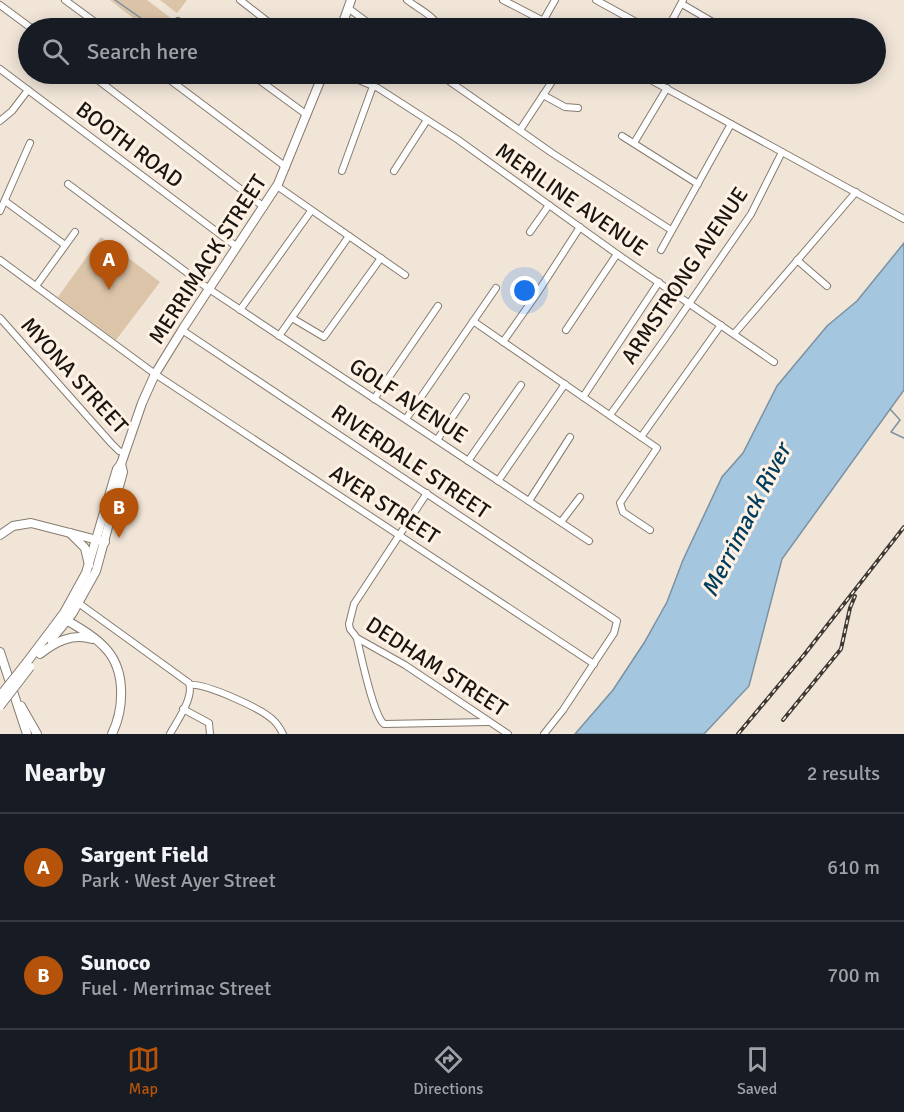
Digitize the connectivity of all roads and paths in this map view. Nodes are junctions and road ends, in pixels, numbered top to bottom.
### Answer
1 (65, 0) edge
2 (240, 0) edge
3 (406, 0) edge
4 (503, 0) edge
5 (555, 0) edge
6 (596, 0) edge
7 (682, 2) edge
8 (350, 4) edge
9 (0, 5) edge
10 (18, 18) edge
11 (89, 18) edge
12 (263, 18) edge
13 (365, 18) edge
14 (432, 18) edge
15 (537, 18) edge
16 (545, 18) edge
17 (629, 18) edge
18 (673, 18) edge
19 (707, 18) edge
20 (0, 69) edge
21 (18, 82) edge
22 (20, 84) edge
23 (103, 84) edge
24 (175, 84) edge
25 (265, 84) edge
26 (319, 84) edge
27 (368, 84) edge
28 (454, 84) edge
29 (550, 84) edge
30 (660, 84) edge
31 (373, 86) junction
32 (667, 88) junction
33 (28, 90) junction
34 (543, 95) junction
35 (578, 108) dead end
36 (307, 115) junction
37 (3, 119) edge
38 (427, 120) junction
39 (731, 124) junction
40 (520, 130) junction
41 (622, 136) dead end
42 (30, 143) dead end
43 (634, 143) junction
44 (782, 152) junction
45 (286, 168) junction
46 (342, 171) dead end
47 (394, 171) dead end
48 (68, 184) dead end
49 (698, 184) junction
50 (277, 186) junction
51 (856, 192) junction
52 (4, 201) junction
53 (549, 205) junction
54 (264, 207) junction
55 (311, 210) junction
56 (0, 211) edge
57 (904, 219) edge
58 (580, 227) junction
59 (670, 231) junction
60 (75, 232) dead end
61 (530, 232) dead end
62 (349, 236) junction
63 (65, 245) junction
64 (237, 248) junction
65 (661, 250) dead end
66 (617, 254) junction
67 (381, 258) junction
68 (797, 260) junction
69 (0, 261) edge
70 (405, 275) dead end
71 (659, 282) junction
72 (36, 286) junction
73 (827, 286) dead end
74 (496, 288) dead end
75 (209, 289) junction
76 (689, 303) junction
77 (438, 306) dead end
78 (240, 310) junction
79 (0, 318) edge
80 (292, 318) junction
81 (473, 321) junction
82 (721, 325) junction
83 (182, 330) junction
84 (566, 330) dead end
85 (734, 334) junction
86 (279, 336) junction
87 (503, 342) junction
88 (774, 363) dead end
89 (155, 374) junction
90 (520, 384) dead end
91 (565, 384) junction
92 (466, 397) dead end
93 (582, 397) junction
94 (374, 399) junction
95 (610, 415) junction
96 (406, 419) junction
97 (570, 437) dead end
98 (641, 437) junction
99 (437, 440) junction
100 (125, 453) junction
101 (468, 461) junction
102 (498, 481) junction
103 (427, 493) junction
104 (580, 497) dead end
105 (529, 501) junction
106 (561, 522) junction
107 (650, 530) dead end
108 (70, 533) junction
109 (0, 535) edge
110 (399, 535) junction
111 (101, 540) junction
112 (589, 541) dead end
113 (89, 565) junction
114 (75, 601) junction
115 (64, 619) junction
116 (357, 639) junction
117 (96, 641) junction
118 (0, 652) edge
119 (40, 654) junction
120 (29, 664) junction
121 (594, 664) junction
122 (190, 685) junction
123 (14, 694) junction
124 (0, 696) edge
125 (0, 706) edge
126 (183, 709) junction
127 (489, 722) junction
128 (27, 734) edge
129 (37, 734) edge
130 (112, 734) edge
131 (170, 734) edge
132 (210, 734) edge
133 (283, 734) edge
134 (508, 734) edge
135 (544, 734) edge

1 - 11 street
2 - 12 street
3 - 14 street
4 - 15 street
5 - 16 street
6 - 17 street
7 - 18 street
7 - 19 street
8 - 13 street
9 - 10 street
20 - 21 street, BOOTH ROAD
22 - 33 street, BOOTH ROAD
23 - 54 street
24 - 45 street
25 - 36 street
26 - 36 main road, MERRIMACK STREET
27 - 31 street, MERILINE AVENUE
28 - 40 street
29 - 34 street
30 - 32 street
31 - 38 street, MERILINE AVENUE
31 - 46 street
32 - 39 street
32 - 43 street
33 - 37 street
33 - 64 street, BOOTH ROAD
34 - 35 street
34 - 40 street
36 - 45 main road, MERRIMACK STREET
38 - 47 street
38 - 53 street, MERILINE AVENUE
39 - 44 street
39 - 49 street
40 - 59 street
41 - 43 street
42 - 52 street
43 - 49 street
44 - 51 street
44 - 76 street, ARMSTRONG AVENUE
45 - 50 main road, MERRIMACK STREET
48 - 75 street, GOLF AVENUE
49 - 59 street
50 - 54 main road, MERRIMACK STREET
50 - 55 street
51 - 57 street
51 - 68 street
52 - 56 street
52 - 63 street
53 - 58 street, MERILINE AVENUE
53 - 61 street
54 - 64 main road, MERRIMACK STREET
55 - 62 street
55 - 78 street
58 - 66 street, MERILINE AVENUE
58 - 87 street
59 - 65 street
60 - 63 street
62 - 67 street
62 - 80 street
63 - 72 street
64 - 75 main road, MERRIMACK STREET
66 - 71 street, MERILINE AVENUE
66 - 84 street
67 - 70 street
67 - 80 street
68 - 73 street
68 - 85 street
69 - 72 street, AYER STREET
71 - 76 street, MERILINE AVENUE
71 - 93 street
72 - 89 street, AYER STREET
74 - 81 street
75 - 78 street, GOLF AVENUE
75 - 83 main road, MERRIMACK STREET
76 - 82 street, MERILINE AVENUE
76 - 95 street, ARMSTRONG AVENUE
77 - 94 street
78 - 86 street, GOLF AVENUE
79 - 100 street, MYONA STREET
80 - 86 street
81 - 87 street
81 - 96 street
82 - 85 street, MERILINE AVENUE
82 - 98 street
83 - 89 main road, MERRIMACK STREET
83 - 103 street, RIVERDALE STREET
85 - 88 street, MERILINE AVENUE
86 - 94 street, GOLF AVENUE
87 - 91 street
89 - 100 main road, MERRIMACK STREET
89 - 110 street, AYER STREET
90 - 101 street
91 - 93 street
91 - 102 street
92 - 99 street
93 - 95 street
94 - 96 street, GOLF AVENUE
95 - 98 street
96 - 99 street, GOLF AVENUE
97 - 105 street
98 - 107 street
99 - 101 street, GOLF AVENUE
100 - 111 main road, MERRIMACK STREET
101 - 102 street, GOLF AVENUE
102 - 105 street, GOLF AVENUE
103 - 110 street
103 - 121 street, RIVERDALE STREET
104 - 106 street
105 - 106 street, GOLF AVENUE
106 - 112 street, GOLF AVENUE
108 - 109 highway
108 - 111 highway
108 - 113 highway
110 - 116 street, DEDHAM STREET
110 - 121 street, AYER STREET
111 - 113 main road
111 - 114 main road
113 - 114 main road
114 - 115 main road
114 - 122 street
115 - 117 highway
115 - 119 main road
115 - 120 main road
116 - 127 street, DEDHAM STREET
116 - 127 street
117 - 119 highway
117 - 130 highway
118 - 123 highway
119 - 120 main road
120 - 124 main road, bridge
120 - 125 main road, bridge
121 - 135 street
122 - 126 street
122 - 133 street
123 - 128 highway
123 - 129 highway
126 - 131 street
126 - 132 street
127 - 134 street, DEDHAM STREET

